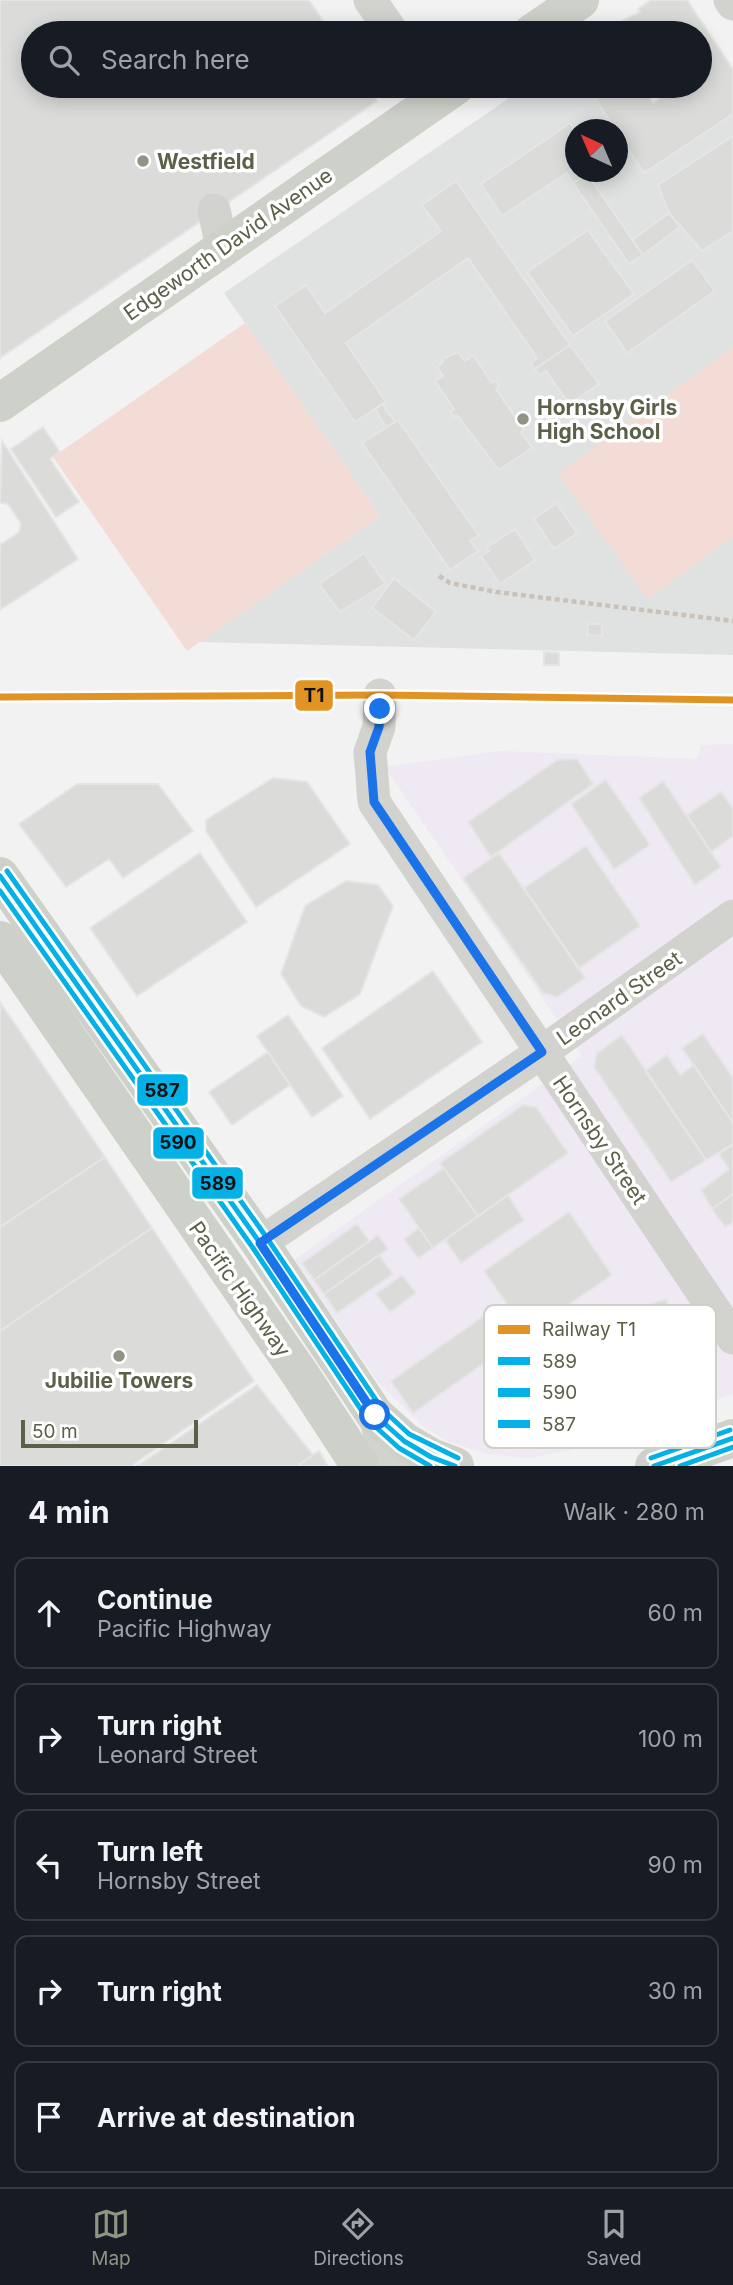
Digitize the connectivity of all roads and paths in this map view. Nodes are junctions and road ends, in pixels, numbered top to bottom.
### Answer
1 (370, 0) edge
2 (580, 0) edge
3 (385, 21) edge
4 (549, 21) edge
5 (430, 98) edge
6 (214, 210) dead end
7 (222, 247) junction
8 (0, 403) edge
9 (439, 576) dead end
10 (733, 621) edge
11 (380, 695) dead end
12 (0, 876) edge
13 (733, 916) edge
14 (3, 944) edge
15 (542, 1052) junction
16 (260, 1243) junction
17 (711, 1305) edge
18 (716, 1313) edge
19 (733, 1338) edge
20 (375, 1415) junction
21 (733, 1438) edge
22 (716, 1444) edge
23 (705, 1448) edge
24 (360, 1466) edge
25 (399, 1466) edge
26 (455, 1466) edge
27 (654, 1466) edge

1 - 3 street
2 - 4 main road
5 - 7 main road, Edgeworth David Avenue
6 - 7 street
7 - 8 main road, Edgeworth David Avenue
9 - 10 path
11 - 15 street, Hornsby Street
12 - 16 main road, Pacific Highway
13 - 15 street, Leonard Street
14 - 24 main road, Pacific Highway
15 - 16 street, Leonard Street
15 - 17 street, Hornsby Street
16 - 20 main road, Pacific Highway
18 - 19 street, Hornsby Street
20 - 25 street, Pacific Highway
20 - 26 main road, Pacific Highway
21 - 22 main road
23 - 27 main road

